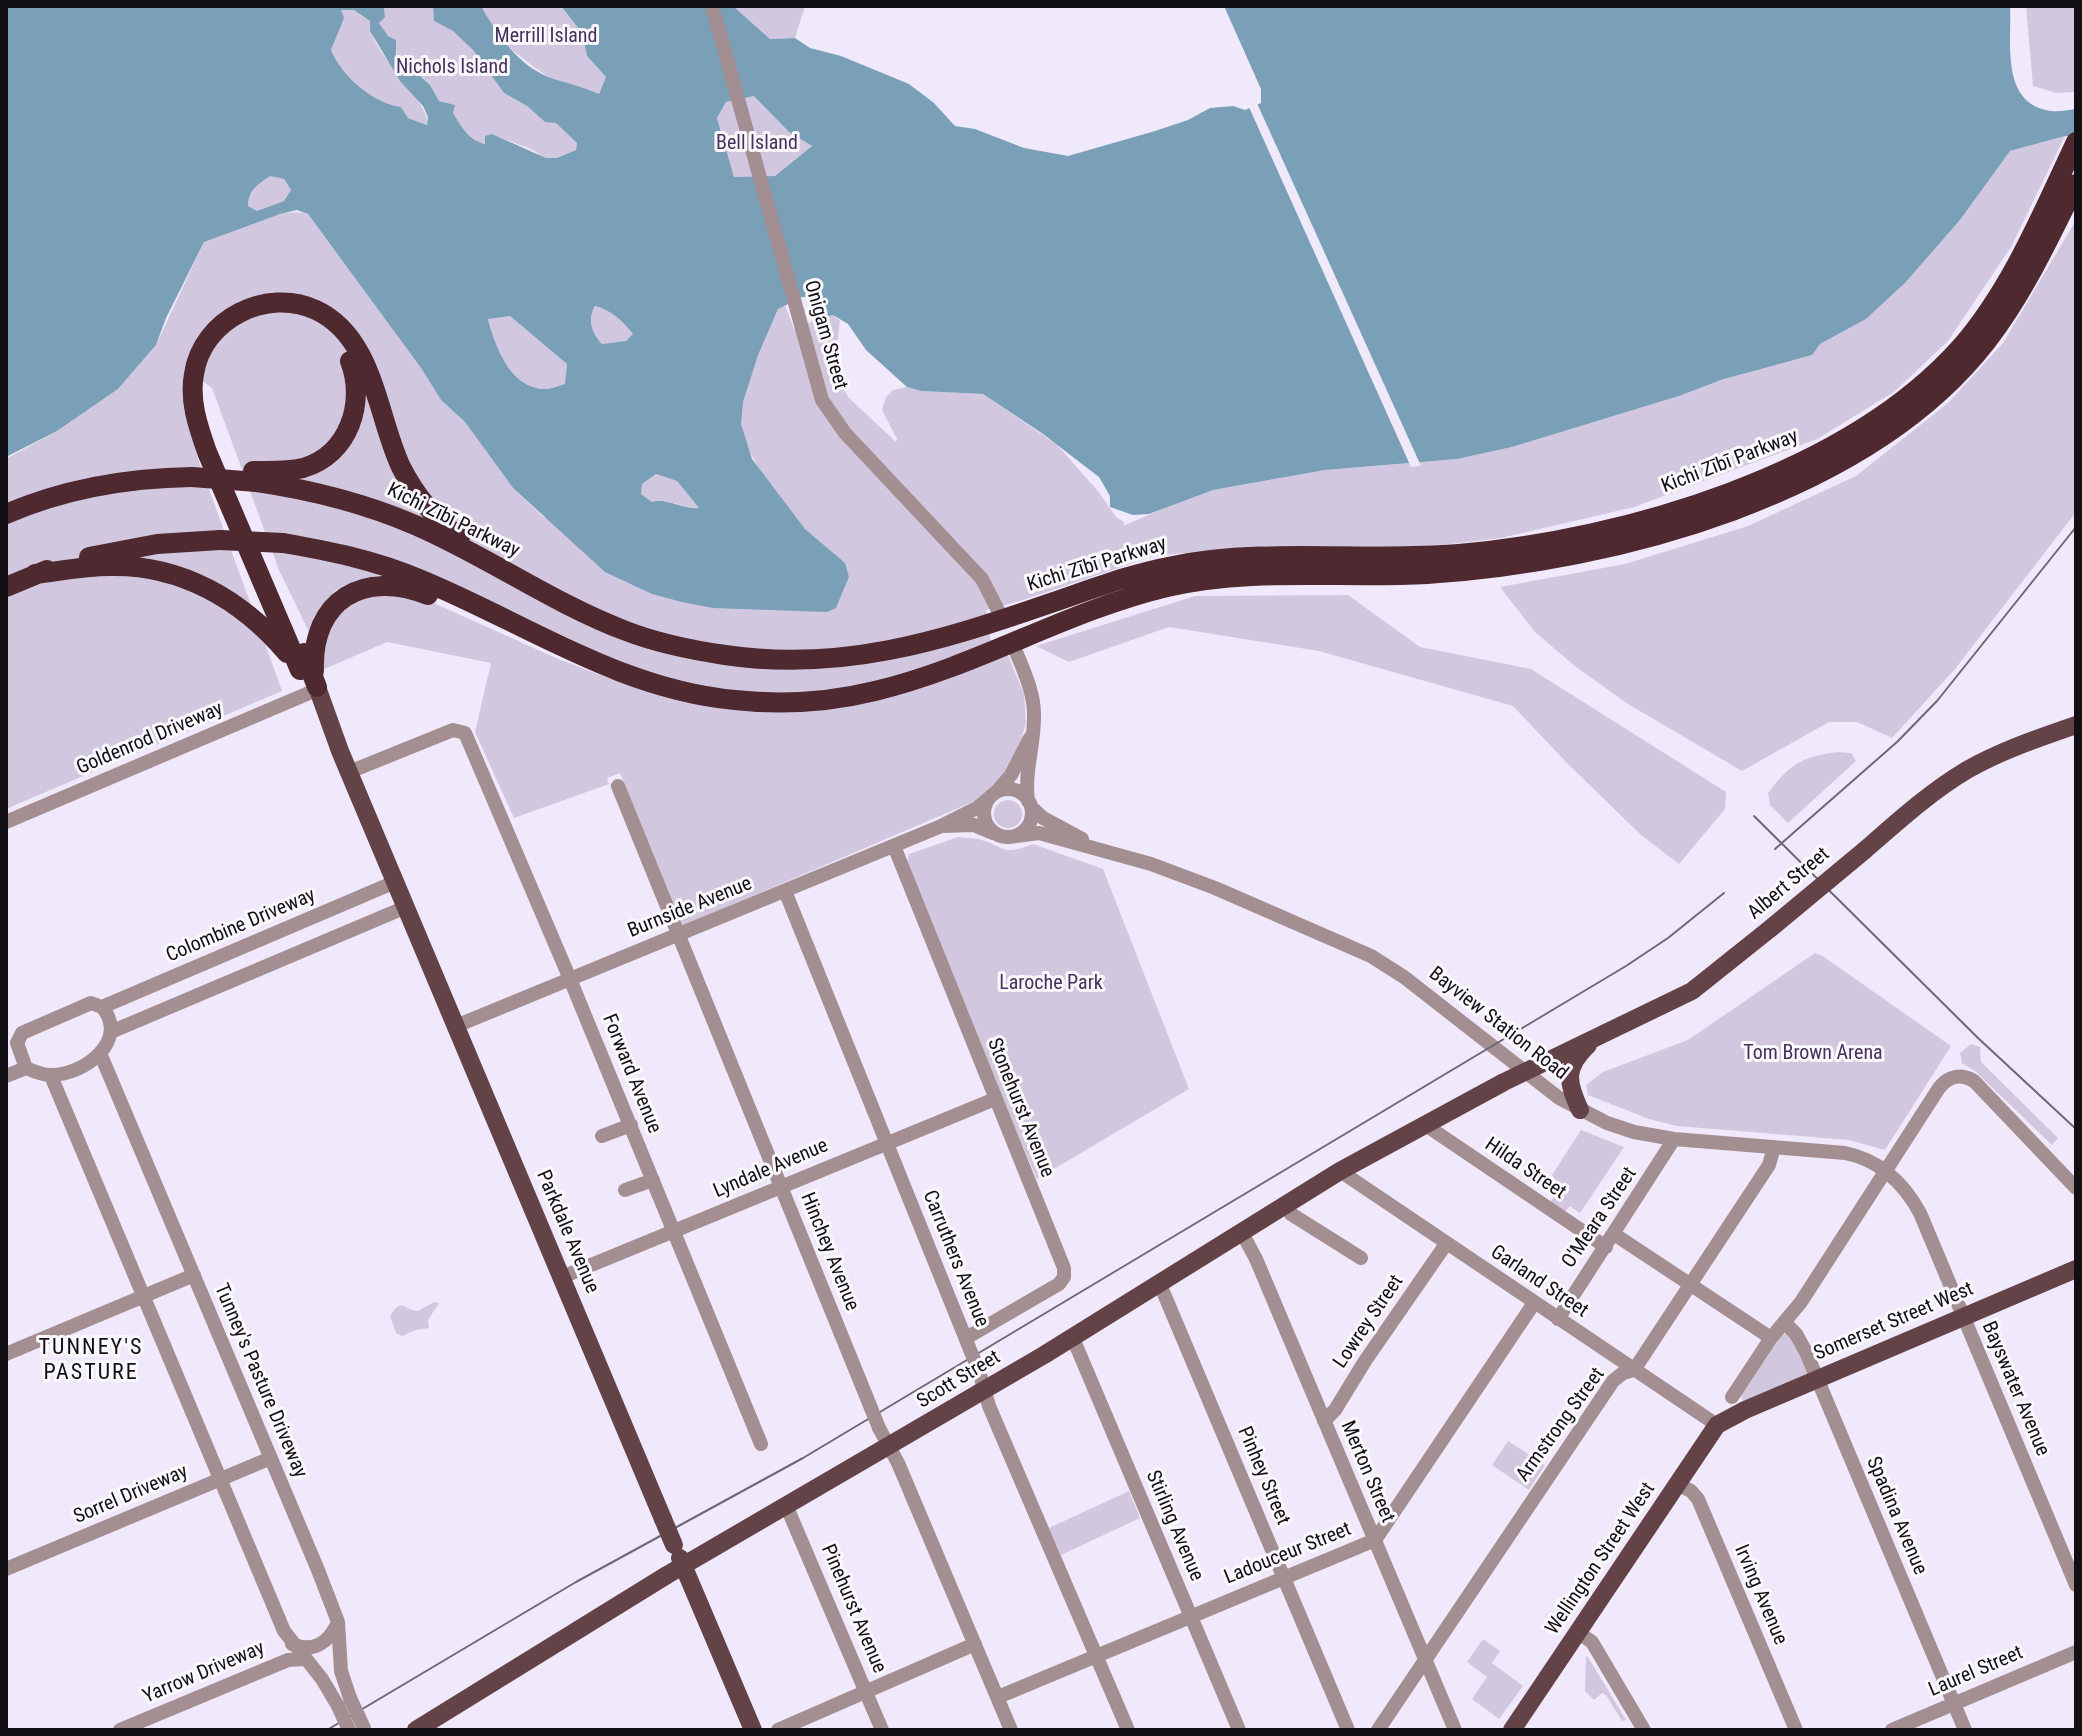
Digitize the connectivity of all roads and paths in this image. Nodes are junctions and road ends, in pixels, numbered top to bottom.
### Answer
1 (712, 6) edge
2 (2075, 144) edge
3 (2076, 184) edge
4 (255, 476) junction
5 (6, 514) edge
6 (1501, 558) junction
7 (1422, 565) junction
8 (35, 574) junction
9 (6, 587) edge
10 (565, 603) junction
11 (1003, 620) junction
12 (1012, 642) junction
13 (561, 648) junction
14 (300, 670) junction
15 (313, 690) junction
16 (2076, 725) edge
17 (1032, 734) junction
18 (349, 772) junction
19 (618, 786) dead end
20 (992, 796) junction
21 (1030, 804) junction
22 (6, 822) edge
23 (939, 827) junction
24 (994, 833) junction
25 (1016, 836) junction
26 (894, 846) junction
27 (1100, 848) junction
28 (395, 882) junction
29 (785, 891) junction
30 (406, 907) junction
31 (678, 935) junction
32 (570, 979) junction
33 (102, 1007) junction
34 (456, 1026) junction
35 (113, 1031) junction
36 (1596, 1038) junction
37 (12, 1045) edge
38 (100, 1053) junction
39 (26, 1068) junction
40 (1525, 1072) junction
41 (6, 1076) edge
42 (51, 1076) junction
43 (995, 1099) junction
44 (1580, 1110) junction
45 (1424, 1124) junction
46 (631, 1125) junction
47 (602, 1136) dead end
48 (1674, 1139) junction
49 (887, 1143) junction
50 (1774, 1147) junction
51 (1340, 1171) junction
52 (1887, 1171) junction
53 (653, 1180) junction
54 (781, 1187) junction
55 (2076, 1188) edge
56 (625, 1190) dead end
57 (1286, 1205) junction
58 (674, 1231) junction
59 (1241, 1231) junction
60 (1614, 1234) junction
61 (1446, 1244) junction
62 (1606, 1247) junction
63 (1361, 1258) dead end
64 (2076, 1269) edge
65 (194, 1275) junction
66 (562, 1277) junction
67 (1159, 1282) junction
68 (1690, 1284) junction
69 (144, 1296) junction
70 (1534, 1303) junction
71 (1963, 1316) junction
72 (1558, 1319) junction
73 (1784, 1322) junction
74 (1072, 1336) junction
75 (1771, 1338) junction
76 (968, 1344) junction
77 (6, 1354) edge
78 (1634, 1370) junction
79 (1816, 1380) junction
80 (985, 1390) junction
81 (1732, 1397) dead end
82 (1324, 1421) junction
83 (1724, 1421) junction
84 (761, 1444) dead end
85 (888, 1447) junction
86 (271, 1458) junction
87 (220, 1479) junction
88 (1677, 1484) junction
89 (786, 1505) junction
90 (1375, 1540) junction
91 (683, 1566) junction
92 (6, 1569) edge
93 (1284, 1578) junction
94 (2076, 1585) edge
95 (1191, 1616) junction
96 (338, 1622) junction
97 (1579, 1633) junction
98 (292, 1644) junction
99 (975, 1644) junction
100 (2076, 1652) edge
101 (1096, 1656) junction
102 (305, 1659) junction
103 (1425, 1661) junction
104 (866, 1691) junction
105 (998, 1697) junction
106 (344, 1702) junction
107 (1954, 1703) junction
108 (359, 1729) edge
109 (120, 1730) edge
110 (416, 1730) edge
111 (753, 1730) edge
112 (778, 1730) edge
113 (882, 1730) edge
114 (1011, 1730) edge
115 (1128, 1730) edge
116 (1239, 1730) edge
117 (1348, 1730) edge
118 (1378, 1730) edge
119 (1455, 1730) edge
120 (1512, 1730) edge
121 (1644, 1730) edge
122 (1796, 1730) edge
123 (1892, 1730) edge
124 (1965, 1730) edge

1 - 11 street, Onigam Street
2 - 6 highway, Kichi Zībī Parkway
3 - 6 highway, Kichi Zībī Parkway
4 - 5 highway, Kichi Zībī Parkway, bridge
4 - 10 highway, Kichi Zībī Parkway
4 - 15 highway
6 - 7 highway, Kichi Zībī Parkway
7 - 11 highway, Kichi Zībī Parkway
7 - 12 highway, Kichi Zībī Parkway
8 - 9 highway, Kichi Zībī Parkway
8 - 13 highway, Kichi Zībī Parkway, bridge
8 - 14 highway
10 - 11 highway, Kichi Zībī Parkway
10 - 14 highway
11 - 12 highway
12 - 13 highway, Kichi Zībī Parkway
12 - 17 street
13 - 15 highway
14 - 15 main road, Parkdale Avenue
15 - 18 main road, Parkdale Avenue
15 - 22 street, Goldenrod Driveway
16 - 36 main road, Albert Street, bridge
17 - 20 street, Burnside Avenue
17 - 21 street
18 - 28 main road, Parkdale Avenue
18 - 32 street, Forward Avenue
19 - 31 street, Hinchey Avenue
20 - 21 street
20 - 23 street, Burnside Avenue
20 - 24 street
21 - 25 street
21 - 27 street, Bayview Station Road
23 - 24 street, Burnside Avenue
23 - 26 street, Burnside Avenue
24 - 25 street
25 - 27 street, Bayview Station Road
26 - 29 street, Burnside Avenue
26 - 43 street, Stonehurst Avenue
27 - 40 street, Bayview Station Road
28 - 30 main road, Parkdale Avenue
28 - 33 street, Colombine Driveway
29 - 31 street, Burnside Avenue
29 - 49 street, Carruthers Avenue
30 - 34 main road, Parkdale Avenue
30 - 35 street
31 - 32 street, Burnside Avenue
31 - 54 street, Hinchey Avenue
32 - 34 street, Burnside Avenue
32 - 46 street, Forward Avenue
33 - 35 street
33 - 37 street, Colombine Driveway
34 - 66 main road, Parkdale Avenue
35 - 38 street
36 - 40 main road, Albert Street
36 - 44 main road
37 - 39 street
38 - 42 street
38 - 65 street, Tunney's Pasture Driveway
39 - 41 street
39 - 42 street
40 - 44 street, Bayview Station Road
40 - 45 main road, Scott Street
42 - 69 street, Tunney's Pasture Driveway
43 - 49 street, Lyndale Avenue
43 - 76 street, Stonehurst Avenue
44 - 48 street, Bayview Station Road
45 - 51 main road, Scott Street
45 - 62 street, Hilda Street
46 - 47 street
46 - 53 street, Forward Avenue
48 - 50 street, Bayview Station Road
48 - 60 street, O'Meara Street
49 - 54 street, Lyndale Avenue
49 - 76 street, Carruthers Avenue
50 - 52 street, Bayview Station Road
50 - 68 street, Armstrong Street
51 - 57 main road, Scott Street
51 - 61 street, Garland Street
52 - 55 street
52 - 71 street, Bayswater Avenue
52 - 73 street
53 - 56 street
53 - 58 street, Forward Avenue
54 - 58 street, Lyndale Avenue
54 - 85 street, Hinchey Avenue, bridge
57 - 59 main road, Scott Street
57 - 63 street
58 - 66 street, Lyndale Avenue
58 - 84 street, Forward Avenue
59 - 67 main road, Scott Street
59 - 82 street, Merton Street
60 - 62 street, O'Meara Street
60 - 68 street
61 - 70 street, Garland Street
61 - 82 street, Lowrey Street
62 - 72 street, O'Meara Street
64 - 71 main road, Somerset Street West
65 - 69 street
65 - 86 street, Tunney's Pasture Driveway
66 - 91 main road, Parkdale Avenue, bridge
67 - 74 main road, Scott Street
67 - 93 street, Pinhey Street
68 - 75 street
68 - 78 street, Armstrong Street
69 - 77 street
69 - 87 street, Tunney's Pasture Driveway
70 - 72 street, Garland Street
70 - 90 street, Ladouceur Street
71 - 79 main road, Somerset Street West
71 - 94 street, Bayswater Avenue
72 - 78 street, Garland Street
73 - 75 street
73 - 79 street, Spadina Avenue
74 - 80 main road, Scott Street
74 - 95 street, Stirling Avenue
75 - 81 street
76 - 80 street, Carruthers Avenue, bridge
78 - 83 street, Garland Street
78 - 103 street, Armstrong Street
79 - 83 main road, Somerset Street West
79 - 107 street, Spadina Avenue
80 - 85 main road, Scott Street
80 - 101 street, Carruthers Avenue
82 - 90 street, Merton Street
83 - 88 main road, Wellington Street West
85 - 89 main road, Scott Street
85 - 99 street, Hinchey Avenue
86 - 87 street, Sorrel Driveway
86 - 96 street, Tunney's Pasture Driveway
87 - 92 street, Sorrel Driveway
87 - 98 street, Tunney's Pasture Driveway
88 - 97 main road, Wellington Street West
88 - 122 street, Irving Avenue
89 - 91 main road, Scott Street
89 - 104 street, Pinehurst Avenue
90 - 93 street, Ladouceur Street
90 - 103 street, Merton Street
91 - 110 main road, Scott Street
91 - 111 main road, Parkdale Avenue
93 - 95 street, Ladouceur Street
93 - 117 street, Pinhey Street
95 - 101 street, Ladouceur Street
95 - 116 street, Stirling Avenue
96 - 98 street, Yarrow Driveway
96 - 106 street, Tunney's Pasture Driveway
97 - 120 main road, Wellington Street West
97 - 121 street
98 - 102 street, Tunney's Pasture Driveway
99 - 104 street
99 - 105 street, Hinchey Avenue
100 - 107 street, Laurel Street
101 - 105 street, Ladouceur Street
101 - 115 street, Carruthers Avenue
102 - 106 street, Tunney's Pasture Driveway
102 - 109 street, Yarrow Driveway
103 - 118 street, Armstrong Street
103 - 119 street, Merton Street
104 - 112 street
104 - 113 street, Pinehurst Avenue
105 - 114 street, Hinchey Avenue
106 - 108 street, Tunney's Pasture Driveway, bridge
107 - 123 street, Laurel Street
107 - 124 street, Spadina Avenue

